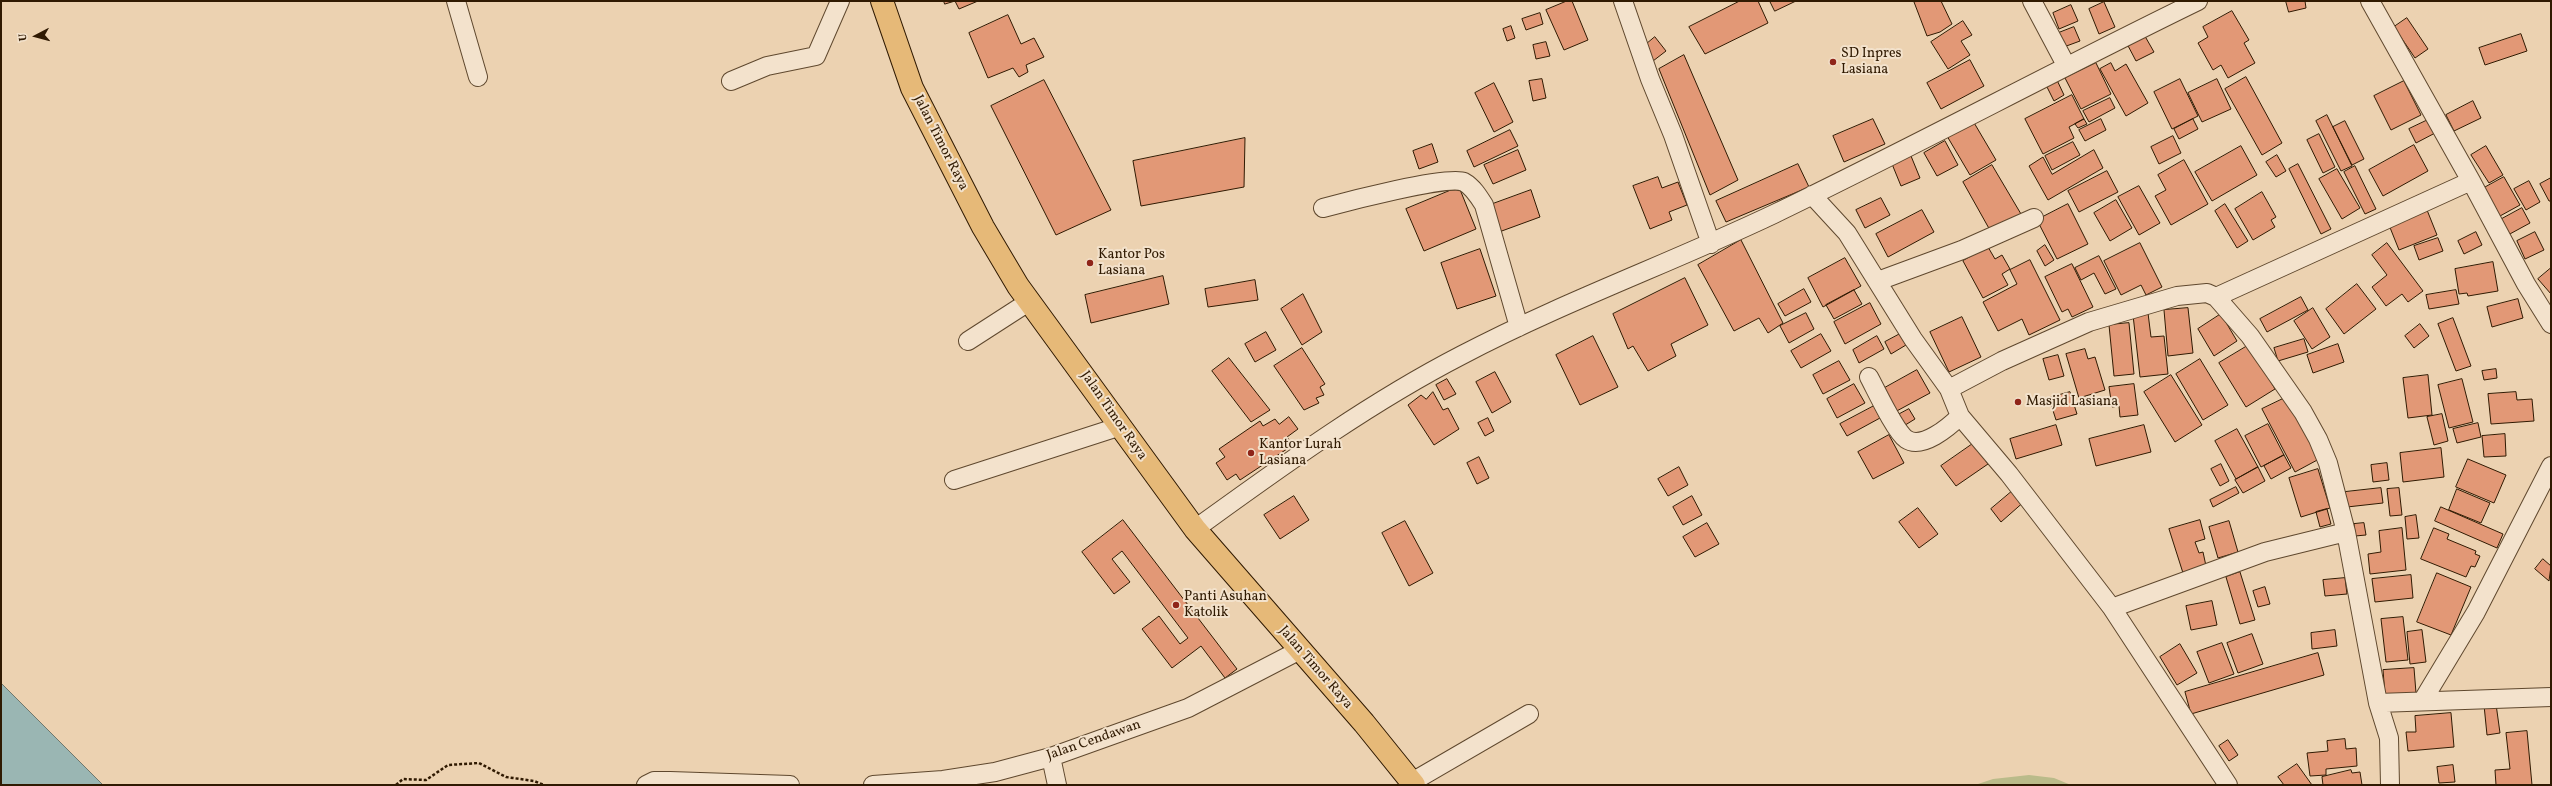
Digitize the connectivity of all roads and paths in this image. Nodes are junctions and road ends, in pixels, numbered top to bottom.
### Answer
1 (456, 1) edge
2 (840, 1) edge
3 (882, 1) edge
4 (1623, 1) edge
5 (2032, 1) edge
6 (2198, 1) edge
7 (2370, 1) edge
8 (2066, 65) junction
9 (478, 77) dead end
10 (731, 81) dead end
11 (2471, 181) junction
12 (1812, 196) junction
13 (1323, 208) dead end
14 (2034, 218) dead end
15 (1711, 244) junction
16 (1878, 281) junction
17 (2216, 297) junction
18 (1030, 301) junction
19 (2551, 324) edge
20 (1519, 327) junction
21 (968, 341) dead end
22 (1869, 377) dead end
23 (1949, 390) junction
24 (1960, 416) junction
25 (1118, 427) junction
26 (2551, 466) edge
27 (954, 480) dead end
28 (1195, 529) junction
29 (2346, 532) junction
30 (2112, 608) junction
31 (1300, 650) junction
32 (2551, 697) edge
33 (2423, 700) junction
34 (2378, 703) junction
35 (1529, 714) dead end
36 (1051, 757) junction
37 (1413, 783) edge
38 (396, 785) edge
39 (544, 785) edge
40 (646, 785) edge
41 (790, 785) edge
42 (873, 785) edge
43 (1058, 785) edge
44 (2228, 785) edge
45 (2390, 785) edge

1 - 9 street
2 - 10 street
3 - 18 highway, Jalan Timor Raya
4 - 15 street
5 - 8 street
6 - 8 street
7 - 11 street
8 - 12 street
11 - 17 street
11 - 19 street
12 - 15 street
12 - 16 street
13 - 20 street
14 - 16 street
15 - 20 street
16 - 23 street
17 - 23 street
17 - 29 street
18 - 21 street
18 - 25 highway, Jalan Timor Raya
20 - 28 street
22 - 24 street
23 - 24 street
24 - 30 street
25 - 27 street
25 - 28 highway, Jalan Timor Raya
26 - 33 street
28 - 31 highway, Jalan Timor Raya
29 - 30 street
29 - 34 street
30 - 44 street
31 - 36 street, Jalan Cendawan
31 - 37 highway, Jalan Timor Raya
32 - 33 street
33 - 34 street
34 - 45 street
35 - 37 street
36 - 42 street, Jalan Cendawan
36 - 43 street
38 - 39 path
40 - 41 street

